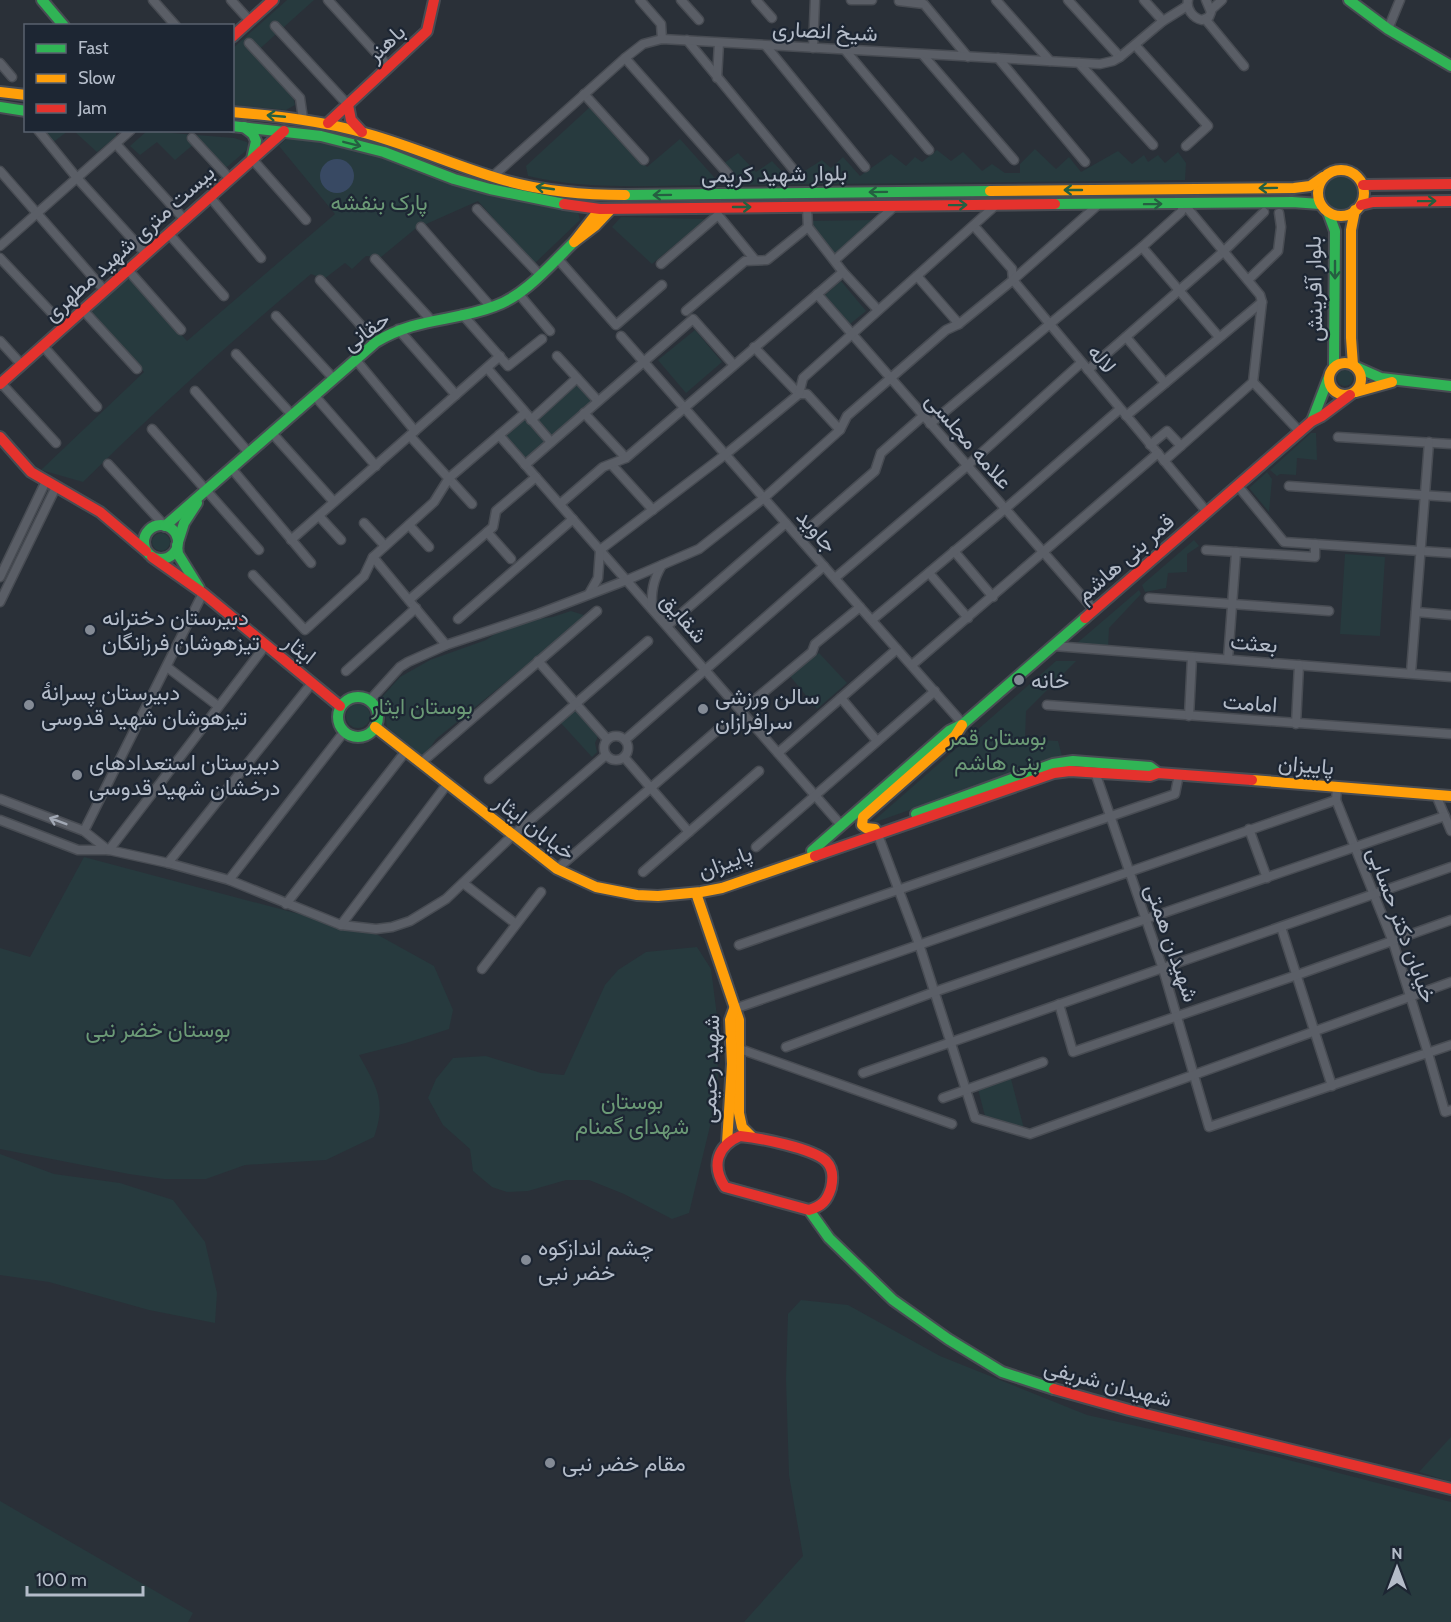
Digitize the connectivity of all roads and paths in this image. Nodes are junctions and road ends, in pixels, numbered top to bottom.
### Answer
1 (42, 0) edge
2 (153, 0) edge
3 (231, 0) edge
4 (273, 0) edge
5 (328, 0) edge
6 (434, 0) edge
7 (640, 0) edge
8 (681, 0) edge
9 (756, 0) edge
10 (815, 0) edge
11 (851, 0) edge
12 (872, 0) edge
13 (996, 0) edge
14 (1068, 0) edge
15 (1144, 0) edge
16 (1206, 0) edge
17 (1222, 0) edge
18 (1349, 0) edge
19 (1400, 0) edge
20 (899, 1) edge
21 (1187, 3) edge
22 (1212, 9) junction
23 (771, 18) dead end
24 (699, 20) dead end
25 (1206, 20) junction
26 (250, 21) junction
27 (1163, 21) junction
28 (62, 24) edge
29 (174, 24) edge
30 (275, 26) dead end
31 (1388, 29) junction
32 (234, 35) edge
33 (662, 39) junction
34 (687, 40) junction
35 (249, 43) dead end
36 (719, 43) junction
37 (1135, 45) junction
38 (766, 46) junction
39 (813, 48) junction
40 (845, 50) junction
41 (923, 55) junction
42 (968, 57) junction
43 (1120, 57) junction
44 (625, 58) junction
45 (998, 58) junction
46 (1050, 62) junction
47 (0, 63) edge
48 (1079, 63) junction
49 (1450, 63) edge
50 (1244, 66) dead end
51 (389, 67) junction
52 (12, 77) dead end
53 (717, 78) junction
54 (0, 92) edge
55 (584, 94) junction
56 (24, 95) edge
57 (348, 105) junction
58 (0, 108) edge
59 (24, 112) edge
60 (234, 112) edge
61 (303, 119) junction
62 (328, 123) junction
63 (238, 127) edge
64 (284, 131) junction
65 (40, 132) edge
66 (129, 132) edge
67 (362, 132) junction
68 (192, 138) dead end
69 (116, 144) junction
70 (1153, 146) dead end
71 (1186, 146) dead end
72 (929, 150) dead end
73 (252, 159) junction
74 (644, 160) dead end
75 (1014, 160) dead end
76 (1085, 162) dead end
77 (865, 167) dead end
78 (793, 169) dead end
79 (0, 171) edge
80 (728, 174) dead end
81 (494, 176) junction
82 (1323, 177) junction
83 (77, 178) junction
84 (230, 179) junction
85 (1448, 183) edge
86 (1363, 185) junction
87 (1392, 185) junction
88 (1294, 188) junction
89 (608, 195) junction
90 (210, 197) junction
91 (1451, 201) edge
92 (1292, 202) junction
93 (1389, 202) junction
94 (1099, 204) junction
95 (1184, 204) junction
96 (996, 205) junction
97 (895, 206) junction
98 (807, 207) junction
99 (1324, 208) junction
100 (1358, 208) junction
101 (477, 209) dead end
102 (605, 209) junction
103 (718, 211) junction
104 (1264, 212) dead end
105 (38, 213) junction
106 (1279, 213) dead end
107 (185, 219) junction
108 (306, 220) dead end
109 (974, 226) junction
110 (421, 227) dead end
111 (808, 227) junction
112 (169, 234) junction
113 (0, 246) edge
114 (1142, 247) junction
115 (1224, 252) junction
116 (146, 254) junction
117 (0, 258) edge
118 (261, 258) dead end
119 (557, 258) junction
120 (375, 259) dead end
121 (755, 260) junction
122 (835, 260) junction
123 (660, 264) dead end
124 (128, 270) junction
125 (843, 272) junction
126 (539, 274) junction
127 (917, 276) junction
128 (320, 280) dead end
129 (1013, 280) junction
130 (1248, 280) junction
131 (662, 285) dead end
132 (105, 291) junction
133 (1179, 291) junction
134 (518, 293) junction
135 (817, 294) junction
136 (224, 296) dead end
137 (1262, 302) junction
138 (491, 308) junction
139 (84, 310) junction
140 (878, 310) junction
141 (686, 311) dead end
142 (462, 314) junction
143 (276, 316) dead end
144 (431, 320) junction
145 (959, 324) junction
146 (1049, 324) junction
147 (64, 327) junction
148 (398, 329) junction
149 (181, 330) dead end
150 (550, 331) dead end
151 (852, 334) junction
152 (621, 336) dead end
153 (1126, 337) junction
154 (1219, 337) junction
155 (542, 339) dead end
156 (0, 341) edge
157 (376, 342) junction
158 (43, 346) junction
159 (754, 347) junction
160 (236, 354) dead end
161 (500, 356) junction
162 (557, 356) dead end
163 (356, 360) junction
164 (644, 361) junction
165 (1081, 363) junction
166 (733, 364) junction
167 (22, 365) junction
168 (1355, 366) junction
169 (1334, 367) junction
170 (487, 368) junction
171 (137, 369) dead end
172 (1088, 370) junction
173 (576, 378) junction
174 (333, 379) junction
175 (891, 379) junction
176 (1328, 379) junction
177 (1398, 381) junction
178 (1253, 382) junction
179 (1165, 383) junction
180 (1, 384) edge
181 (1451, 386) edge
182 (195, 391) dead end
183 (1353, 393) junction
184 (799, 394) junction
185 (314, 395) junction
186 (456, 395) junction
187 (597, 401) junction
188 (97, 408) dead end
189 (685, 408) junction
190 (1120, 409) junction
191 (584, 413) junction
192 (292, 415) junction
193 (528, 416) junction
194 (923, 416) junction
195 (1126, 416) junction
196 (1312, 421) junction
197 (930, 424) junction
198 (152, 429) dead end
199 (840, 430) junction
200 (272, 432) junction
201 (1300, 432) junction
202 (413, 433) junction
203 (499, 435) junction
204 (0, 437) edge
205 (1338, 437) dead end
206 (551, 442) junction
207 (1429, 442) junction
208 (56, 443) dead end
209 (1451, 444) edge
210 (1150, 445) junction
211 (1180, 446) junction
212 (249, 453) junction
213 (1158, 453) junction
214 (726, 454) junction
215 (626, 458) junction
216 (1164, 461) junction
217 (108, 465) dead end
218 (376, 465) junction
219 (525, 465) junction
220 (612, 465) junction
221 (967, 466) junction
222 (232, 469) junction
223 (536, 477) junction
224 (449, 478) junction
225 (51, 484) junction
226 (1238, 486) junction
227 (1289, 486) dead end
228 (205, 493) junction
229 (1425, 495) junction
230 (1451, 497) edge
231 (764, 498) junction
232 (334, 502) junction
233 (472, 504) dead end
234 (560, 504) junction
235 (1005, 509) junction
236 (653, 510) junction
237 (1207, 512) junction
238 (319, 516) junction
239 (573, 519) junction
240 (364, 523) dead end
241 (786, 523) junction
242 (164, 525) junction
243 (409, 525) junction
244 (487, 532) junction
245 (127, 536) junction
246 (145, 536) junction
247 (799, 537) junction
248 (291, 540) junction
249 (341, 540) dead end
250 (177, 544) junction
251 (1315, 544) junction
252 (385, 546) junction
253 (429, 547) dead end
254 (259, 550) dead end
255 (600, 550) junction
256 (1206, 550) dead end
257 (954, 551) junction
258 (1420, 551) junction
259 (1236, 552) junction
260 (1043, 553) junction
261 (1451, 553) edge
262 (149, 554) junction
263 (373, 557) junction
264 (511, 559) dead end
265 (311, 563) dead end
266 (662, 565) junction
267 (824, 566) junction
268 (929, 573) junction
269 (253, 575) dead end
270 (0, 577) edge
271 (835, 578) junction
272 (627, 580) junction
273 (203, 593) junction
274 (589, 594) junction
275 (993, 597) junction
276 (1149, 598) dead end
277 (409, 600) junction
278 (0, 602) edge
279 (1232, 604) junction
280 (860, 607) junction
281 (416, 609) junction
282 (652, 610) junction
283 (1094, 610) junction
284 (597, 611) dead end
285 (1329, 611) dead end
286 (1416, 612) junction
287 (1451, 615) edge
288 (968, 618) junction
289 (458, 620) dead end
290 (872, 620) junction
291 (667, 626) junction
292 (648, 641) dead end
293 (446, 645) junction
294 (265, 646) junction
295 (1054, 646) junction
296 (897, 649) junction
297 (1192, 657) junction
298 (1228, 659) junction
299 (538, 662) junction
300 (1299, 665) junction
301 (912, 666) junction
302 (167, 667) junction
303 (704, 669) junction
304 (346, 671) dead end
305 (1411, 673) junction
306 (1451, 676) edge
307 (312, 683) junction
308 (934, 691) junction
309 (841, 698) junction
310 (370, 700) junction
311 (575, 703) junction
312 (1047, 705) dead end
313 (218, 706) junction
314 (340, 706) junction
315 (741, 711) junction
316 (1189, 716) junction
317 (963, 724) junction
318 (1296, 724) junction
319 (375, 727) junction
320 (721, 728) dead end
321 (344, 732) junction
322 (1451, 735) edge
323 (607, 739) junction
324 (625, 740) junction
325 (877, 741) junction
326 (406, 751) junction
327 (778, 753) junction
328 (606, 756) junction
329 (624, 757) junction
330 (422, 762) junction
331 (1096, 767) junction
332 (759, 771) dead end
333 (1179, 774) junction
334 (489, 779) dead end
335 (448, 783) junction
336 (1337, 787) junction
337 (651, 788) junction
338 (814, 795) junction
339 (1436, 795) junction
340 (1451, 795) edge
341 (0, 799) edge
342 (1336, 800) junction
343 (1445, 816) junction
344 (1111, 818) junction
345 (0, 820) edge
346 (841, 825) junction
347 (1250, 829) junction
348 (84, 831) junction
349 (1451, 831) edge
350 (689, 832) junction
351 (876, 832) junction
352 (513, 835) junction
353 (756, 847) dead end
354 (1354, 847) junction
355 (109, 850) junction
356 (812, 851) junction
357 (168, 863) junction
358 (1451, 867) edge
359 (557, 869) junction
360 (1129, 871) junction
361 (644, 872) dead end
362 (1267, 878) junction
363 (229, 880) junction
364 (463, 883) junction
365 (898, 890) junction
366 (541, 892) dead end
367 (696, 893) junction
368 (1374, 894) junction
369 (286, 904) junction
370 (1144, 920) junction
371 (1451, 920) edge
372 (516, 924) junction
373 (341, 925) junction
374 (1281, 927) junction
375 (1393, 942) junction
376 (919, 944) junction
377 (739, 945) dead end
378 (482, 969) dead end
379 (1163, 969) junction
380 (1296, 975) junction
381 (1451, 982) edge
382 (934, 992) junction
383 (1409, 998) junction
384 (1059, 1004) junction
385 (734, 1009) junction
386 (1178, 1017) junction
387 (1314, 1030) junction
388 (951, 1042) junction
389 (1451, 1045) edge
390 (786, 1047) dead end
391 (740, 1049) junction
392 (1428, 1053) junction
393 (1043, 1062) dead end
394 (863, 1073) dead end
395 (1195, 1074) junction
396 (1332, 1086) junction
397 (965, 1089) junction
398 (943, 1098) dead end
399 (1448, 1111) edge
400 (952, 1124) dead end
401 (752, 1137) junction
402 (727, 1143) junction
403 (809, 1210) junction
404 (1451, 1489) edge

1 - 28 main road
2 - 29 street
3 - 26 street
4 - 26 main road
5 - 51 street
6 - 51 main road, باهنر
7 - 33 street
8 - 24 street
9 - 23 street
10 - 39 street
11 - 12 street
13 - 46 street
14 - 43 street
15 - 27 street
16 - 22 street
17 - 22 street
18 - 31 main road
19 - 31 street
20 - 42 street
21 - 25 street
21 - 27 street, شیخ انصاری
22 - 25 street
25 - 50 street
26 - 32 main road
27 - 37 street, شیخ انصاری
30 - 57 street
31 - 49 main road
33 - 34 street, شیخ انصاری
33 - 44 street, شیخ انصاری
34 - 36 street, شیخ انصاری
34 - 53 street
35 - 61 street
36 - 38 street, شیخ انصاری
36 - 53 street
37 - 43 street, شیخ انصاری
37 - 71 street
38 - 39 street, شیخ انصاری
38 - 77 street
39 - 40 street, شیخ انصاری
40 - 41 street, شیخ انصاری
40 - 72 street
41 - 42 street, شیخ انصاری
41 - 75 street
42 - 45 street, شیخ انصاری
43 - 48 street, شیخ انصاری
44 - 55 street, شیخ انصاری
44 - 80 street
45 - 46 street, شیخ انصاری
45 - 76 street
46 - 48 street, شیخ انصاری
47 - 52 street
48 - 70 street
51 - 57 main road, باهنر
53 - 78 street
54 - 56 main road
55 - 74 street
55 - 81 street, شیخ انصاری
57 - 62 main road, باهنر
57 - 67 main road
58 - 59 main road
61 -> 60 main road, بلوار شهید کریمی
61 - 62 main road, بلوار شهید کریمی
62 - 67 main road, بلوار شهید کریمی
63 - 64 main road, بلوار شهید کریمی
63 - 73 main road
64 - 73 main road, بیست متری شهید مطهری
64 -> 102 main road, بلوار شهید کریمی
65 - 83 street
66 - 69 street
67 - 81 main road, بلوار شهید کریمی
68 - 84 street
69 - 83 street
69 - 107 street
73 - 84 main road, بیست متری شهید مطهری
73 - 108 street
79 - 105 street
89 -> 81 main road, بلوار شهید کریمی
82 - 86 main road
82 - 88 main road, بلوار شهید کریمی
82 - 99 main road
83 - 105 street
83 - 116 street
84 - 90 main road, بیست متری شهید مطهری
85 - 87 main road
86 - 87 main road
86 - 100 main road
87 - 93 main road
88 -> 89 main road, بلوار شهید کریمی
88 - 92 main road
89 - 102 main road
90 - 107 main road, بیست متری شهید مطهری
90 - 118 street
93 -> 91 main road
92 - 95 main road, بلوار شهید کریمی
92 - 99 main road, بلوار شهید کریمی
93 - 100 main road
94 -> 95 main road, بلوار شهید کریمی
94 - 96 main road, بلوار شهید کریمی
94 - 129 street
95 - 114 street
95 - 115 street
97 -> 96 main road, بلوار شهید کریمی
96 - 109 street
97 - 98 main road, بلوار شهید کریمی
97 - 122 street
103 -> 98 main road, بلوار شهید کریمی
98 - 111 street
99 - 100 main road
99 -> 169 main road, بلوار آفرینش
100 - 168 main road, بلوار آفرینش
101 - 126 street
102 - 103 main road, بلوار شهید کریمی
102 - 119 main road, حقانی
103 - 121 street
103 - 123 street
104 - 115 street
105 - 113 street
105 - 132 street
106 - 130 street
107 - 112 main road, بیست متری شهید مطهری
109 - 127 street
109 - 129 street, لاله
110 - 138 street
111 - 121 street
111 - 122 street
112 - 116 main road, بیست متری شهید مطهری
112 - 136 street
114 - 133 street
114 - 146 street
115 - 130 street
115 - 133 street
116 - 124 main road, بیست متری شهید مطهری
117 - 147 street
119 - 126 main road, حقانی
119 - 131 street
120 - 144 street
121 - 141 street
122 - 125 street
124 - 132 main road, بیست متری شهید مطهری
124 - 149 street
125 - 135 street
125 - 140 street
126 - 134 main road, حقانی
127 - 140 street
127 - 145 street
128 - 157 street
129 - 145 street
129 - 146 street, لاله
130 - 137 street
132 - 139 main road, بیست متری شهید مطهری
133 - 153 street
133 - 154 street
134 - 138 main road, حقانی
134 - 150 street
135 - 151 street, علامه مجلسی
135 - 159 street
137 - 154 street
137 - 178 street
138 - 142 main road, حقانی
139 - 147 main road, بیست متری شهید مطهری
139 - 171 street
140 - 151 street
142 - 144 main road, حقانی
142 - 161 street
143 - 174 street
144 - 148 main road, حقانی
145 - 175 street
146 - 165 street, لاله
146 - 197 street
147 - 158 main road, بیست متری شهید مطهری
148 - 157 main road, حقانی
148 - 186 street
151 - 175 street, علامه مجلسی
151 - 184 street
152 - 164 street, جاوید
153 - 172 street
153 - 179 street
154 - 179 street
155 - 161 street
156 - 167 street
157 - 163 main road, حقانی
158 - 167 main road, بیست متری شهید مطهری
158 - 188 street
159 - 166 street
159 - 184 street
160 - 192 street
161 - 170 street
162 - 173 street
163 - 174 main road, حقانی
163 - 202 street
164 - 166 street
164 - 187 street
164 - 189 street, جاوید
165 - 172 street, لاله
165 - 221 street
166 - 189 street
167 - 180 main road, بیست متری شهید مطهری
168 - 169 main road
168 - 177 main road
168 - 183 main road
169 - 176 main road
170 - 186 street
170 - 193 street
172 - 190 street, لاله
173 - 187 street
173 - 193 street
174 - 185 main road, حقانی
175 - 194 street, علامه مجلسی
175 - 199 street
176 - 183 main road
176 - 196 main road
177 - 181 main road
177 - 183 main road
178 - 201 street
178 - 211 street
179 - 195 street
180 - 208 street
182 - 212 street
183 - 196 main road, قمر بنی هاشم
184 - 199 street
184 - 214 street
185 - 192 main road, حقانی
185 - 218 street
186 - 202 street
187 - 191 street
189 - 214 street, جاوید
189 - 215 street
190 - 195 street, لاله
190 - 235 street
191 - 206 street
191 - 215 street
192 - 200 main road, حقانی
193 - 203 street
193 - 206 street
194 - 197 street, علامه مجلسی
194 - 247 street
195 - 210 street, لاله
196 - 201 main road, قمر بنی هاشم
197 - 221 street, علامه مجلسی
198 - 228 street
199 - 231 street
200 - 212 main road, حقانی
200 - 232 street
201 - 226 main road, قمر بنی هاشم
202 - 218 street
202 - 224 street
203 - 219 street, شقایق
203 - 224 street
204 - 225 main road
205 - 207 street
206 - 219 street
207 - 209 street
207 - 229 street
210 - 211 street
210 - 213 street, لاله
211 - 216 street
212 - 222 main road, حقانی
213 - 216 street, لاله
213 - 260 street
214 - 231 street, جاوید
214 - 236 street
215 - 220 street
216 - 237 street, لاله
217 - 242 street
218 - 232 street
219 - 223 street, شقایق
220 - 234 street
220 - 236 street
221 - 235 street, علامه مجلسی
221 - 271 street
222 - 228 main road, حقانی
222 - 248 street
223 - 234 street, شقایق
223 - 244 street
224 - 233 street
224 - 243 street
225 - 245 main road
225 - 270 street
225 - 278 street
226 - 237 main road, قمر بنی هاشم
226 - 251 street
227 - 229 street
228 - 242 main road, حقانی
228 - 250 main road
228 - 254 street
229 - 230 street
229 - 258 street
231 - 241 street, جاوید
231 - 266 street
232 - 238 street
234 - 239 street, شقایق
235 - 257 street
235 - 260 street, علامه مجلسی
236 - 255 street
237 - 283 main road, قمر بنی هاشم
238 - 248 street
238 - 249 street
239 - 255 street, شقایق
239 - 289 street
240 - 252 street
241 - 247 street, جاوید
241 - 291 street
242 - 246 main road
242 - 250 main road
243 - 252 street
243 - 253 street
244 - 264 street
244 - 277 street
245 - 246 main road
245 - 262 main road, ایثار
246 - 262 main road
247 - 267 street, جاوید
248 - 265 street
250 - 262 main road
250 - 273 main road
251 - 258 street
251 - 259 street
252 - 263 street
255 - 272 street, شقایق
255 - 274 street
256 - 259 street
257 - 268 street
257 - 275 street
258 - 261 street
258 - 286 street
259 - 279 street
260 - 275 street
260 - 283 street, علامه مجلسی
262 - 273 main road, ایثار
263 - 269 street
263 - 277 street
266 - 272 street
266 - 282 street
267 - 271 street, جاوید
267 - 303 street
268 - 288 street
268 - 290 street
271 - 280 street, جاوید
272 - 274 street
272 - 282 street, شقایق
273 - 294 main road, ایثار
273 - 302 street
274 - 293 street
275 - 288 street
276 - 279 street
277 - 281 street
279 - 285 street
279 - 298 street
280 - 290 street, جاوید
280 - 315 street
281 - 293 street
281 - 304 street
282 - 291 street, شقایق
283 - 295 main road, قمر بنی هاشم
284 - 299 street
286 - 287 street
286 - 305 street
288 - 301 street
290 - 296 street, جاوید
291 - 303 street, شقایق
292 - 311 street
293 - 310 street
294 - 307 main road, ایثار
294 - 313 street
295 - 297 street, بعثت
295 - 317 main road, قمر بنی هاشم
296 - 301 street, جاوید
296 - 309 street
297 - 298 street, بعثت
297 - 316 street
298 - 300 street, بعثت
299 - 311 street
299 - 330 street
300 - 305 street, بعثت
300 - 318 street
301 - 308 street, جاوید
302 - 313 street
302 - 348 street
303 - 315 street, شقایق
303 - 324 street
305 - 306 street, بعثت
307 - 314 main road, ایثار
307 - 357 street
308 - 317 street, جاوید
308 - 325 street
309 - 325 street
309 - 327 street
310 - 314 main road
310 - 319 main road
311 - 323 street
311 - 334 street
312 - 316 street, امامت
313 - 355 street
314 - 321 main road
315 - 327 street, شقایق
316 - 318 street, امامت
317 - 346 main road, قمر بنی هاشم
317 - 351 main road, قمر بنی هاشم
318 - 322 street, امامت
319 - 321 main road
319 - 326 main road, خیابان ایثار
320 - 337 street
321 - 363 street
323 - 324 street
323 - 328 street
324 - 329 street
325 - 338 street
326 - 330 main road, خیابان ایثار
326 - 369 street
327 - 338 street, شقایق
328 - 329 street
328 - 352 street
329 - 337 street
330 - 335 main road, خیابان ایثار
331 - 333 main road, پاییزان
331 - 344 street, شهیدان همتی
331 - 351 main road, پاییزان
332 - 350 street
333 - 336 main road, پاییزان
333 - 344 street
335 - 352 main road, خیابان ایثار
335 - 373 street
336 - 339 main road, پاییزان
336 - 342 street, خیابان دکتر حسابی
337 - 350 street
337 - 359 street
338 - 346 street, شقایق
338 - 353 street
339 - 340 main road, پاییزان
339 - 343 street
348 -> 341 street
342 - 347 street
342 - 354 street, خیابان دکتر حسابی
343 - 349 street
343 - 354 street
344 - 360 street, شهیدان همتی
344 - 365 street
345 - 355 street
346 - 356 main road, قمر بنی هاشم
347 - 360 street
347 - 362 street
348 - 355 street
350 - 361 street
351 - 356 main road, پاییزان
351 - 365 street
351 - 367 main road, پاییزان
352 - 359 main road, خیابان ایثار
352 - 364 street
354 - 362 street
354 - 368 street, خیابان دکتر حسابی
355 - 357 street
356 - 367 main road, پاییزان
357 - 363 street
358 - 368 street
359 - 367 main road, خیابان ایثار
360 - 370 street, شهیدان همتی
360 - 376 street
362 - 370 street
363 - 369 street
364 - 372 street
364 - 373 street
365 - 376 street
365 - 377 street
366 - 372 street
367 - 385 main road, شهید رحیمی
368 - 374 street
368 - 375 street, خیابان دکتر حسابی
369 - 373 street
370 - 379 street, شهیدان همتی
370 - 382 street
371 - 375 street
372 - 378 street
374 - 379 street
374 - 380 street
375 - 380 street
375 - 383 street, خیابان دکتر حسابی
376 - 382 street
376 - 385 street
379 - 384 street
379 - 386 street, شهیدان همتی
380 - 386 street
380 - 387 street
381 - 383 street
382 - 388 street
382 - 390 street
383 - 387 street
383 - 392 street, خیابان دکتر حسابی
384 - 386 street
384 - 388 street
385 - 391 main road
385 - 402 main road, شهید رحیمی
386 - 395 street, شهیدان همتی
387 - 395 street
387 - 396 street
388 - 394 street
388 - 397 street
389 - 392 street
391 - 400 street
391 - 401 main road
392 - 396 street
392 - 399 street, خیابان دکتر حسابی
393 - 397 street
395 - 396 street, شهیدان همتی
395 - 397 street
397 - 398 street
401 - 402 main road
401 - 403 main road
402 - 403 main road, شهید رحیمی
403 - 404 main road, شهیدان شریفی

